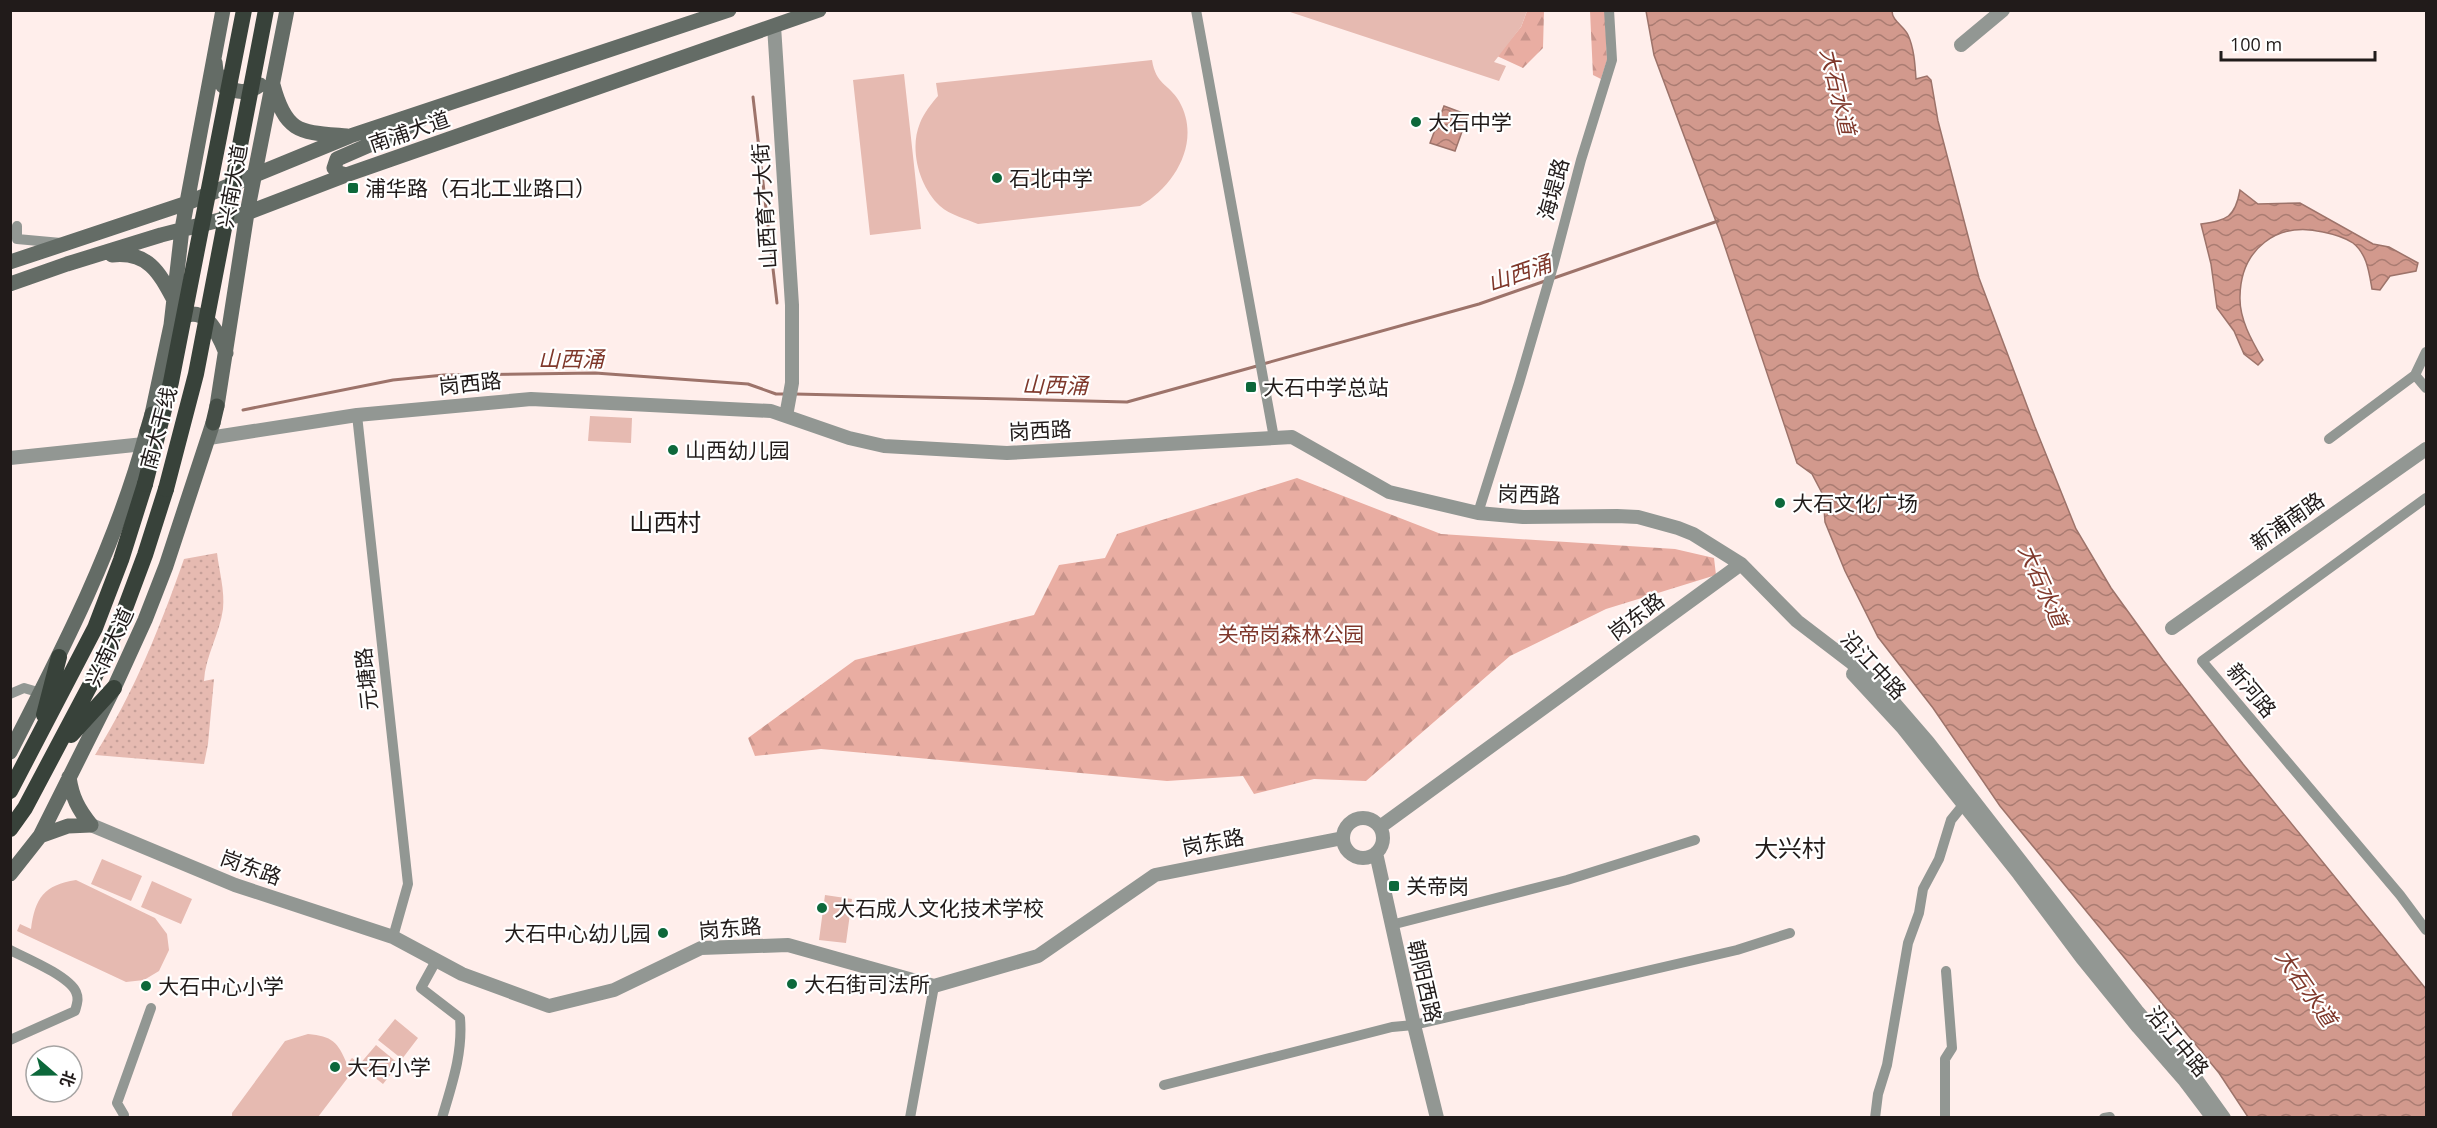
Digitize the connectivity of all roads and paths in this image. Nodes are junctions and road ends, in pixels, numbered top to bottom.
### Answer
1 (223, 10) edge
2 (244, 10) edge
3 (266, 10) edge
4 (287, 10) edge
5 (729, 10) edge
6 (819, 10) edge
7 (1196, 10) edge
8 (1609, 10) edge
9 (2003, 10) edge
10 (774, 26) junction
11 (1961, 45) dead end
12 (214, 56) junction
13 (275, 64) junction
14 (272, 81) junction
15 (454, 102) junction
16 (350, 136) junction
17 (346, 175) junction
18 (255, 176) junction
19 (187, 204) junction
20 (248, 213) junction
21 (17, 226) dead end
22 (182, 229) junction
23 (62, 243) junction
24 (10, 262) edge
25 (67, 264) junction
26 (10, 284) edge
27 (174, 300) junction
28 (171, 325) junction
29 (2427, 352) edge
30 (226, 353) junction
31 (2415, 375) junction
32 (2427, 388) edge
33 (788, 409) junction
34 (357, 415) junction
35 (211, 430) junction
36 (146, 437) junction
37 (1274, 438) junction
38 (2329, 439) dead end
39 (2427, 449) edge
40 (10, 458) edge
41 (2427, 498) edge
42 (1478, 513) junction
43 (1742, 564) junction
44 (2172, 628) dead end
45 (1822, 642) joint
46 (59, 657) junction
47 (114, 688) junction
48 (41, 693) junction
49 (10, 694) edge
50 (36, 744) junction
51 (10, 752) edge
52 (54, 753) junction
53 (69, 777) junction
54 (10, 791) edge
55 (1966, 800) junction
56 (91, 825) junction
57 (1380, 827) junction
58 (10, 829) edge
59 (40, 836) junction
60 (1343, 838) junction
61 (1695, 840) dead end
62 (1376, 853) junction
63 (10, 874) edge
64 (1391, 925) junction
65 (2427, 930) edge
66 (1790, 933) dead end
67 (393, 937) junction
68 (10, 950) edge
69 (437, 959) junction
70 (1946, 970) dead end
71 (934, 987) junction
72 (151, 1008) dead end
73 (1414, 1025) junction
74 (10, 1040) edge
75 (1164, 1085) dead end
76 (2110, 1117) edge
77 (123, 1118) edge
78 (442, 1118) edge
79 (910, 1118) edge
80 (1437, 1118) edge
81 (1875, 1118) edge
82 (1945, 1118) edge
83 (2104, 1118) edge
84 (2212, 1118) edge
85 (2224, 1118) edge

1 - 12 main road, 兴南大道
2 - 50 highway, 南大干线, bridge
3 - 52 highway, 南大干线, bridge
4 - 13 main road, 兴南大道
5 - 15 main road, 南浦大道
6 - 10 main road, 南浦大道
7 - 37 street
8 - 42 street, 海堤路
9 - 11 street
10 - 17 main road, 南浦大道
10 - 33 street, 山西育才大街
12 - 13 main road
12 - 19 main road, 兴南大道
13 - 14 main road, 兴南大道
14 - 16 main road
14 - 18 main road, 兴南大道
15 - 16 main road, 南浦大道
15 - 17 main road
16 - 18 main road, 南浦大道
17 - 20 main road, 南浦大道
18 - 19 main road, 南浦大道
18 - 20 main road, 兴南大道
19 - 22 main road, 兴南大道
19 - 23 main road, 南浦大道
20 - 22 main road, 南浦大道
20 - 30 main road, 兴南大道
21 - 23 street
22 - 25 main road, 南浦大道
22 - 27 main road, 兴南大道
23 - 24 main road, 南浦大道
23 - 25 main road
25 - 26 main road, 南浦大道
25 - 27 main road
27 - 28 main road, 兴南大道
28 - 30 main road
28 - 36 main road, 兴南大道
29 - 31 street
30 - 35 main road, 兴南大道
31 - 32 street
31 - 38 street
33 - 34 street, 岗西路
33 - 37 street, 岗西路
34 - 35 street, 岗西路
34 - 67 street, 元塘路
35 - 47 main road, 兴南大道
36 - 40 street
36 - 46 main road, 兴南大道
37 - 42 street, 岗西路
39 - 44 street, 新浦南路
41 - 65 street, 新河路
42 - 43 street, 岗西路
43 - 45 street, 岗西路
43 - 57 street, 岗东路
45 - 55 street, 沿江中路
46 - 48 main road, 兴南大道
46 - 50 highway
47 - 52 highway
47 - 53 main road, 兴南大道
48 - 49 street
48 - 51 main road, 兴南大道
50 - 54 highway, 南大干线
52 - 58 highway, 南大干线
53 - 56 main road
53 - 59 main road, 兴南大道
55 - 81 street
55 - 84 street, 沿江中路
55 - 85 street, 沿江中路
56 - 59 main road
56 - 67 street, 岗东路
57 - 60 street
57 - 62 street
59 - 63 main road, 兴南大道
60 - 62 street
60 - 71 street, 岗东路
61 - 64 street
62 - 64 street, 朝阳西路
64 - 73 street, 朝阳西路
66 - 73 street
67 - 69 street, 岗东路
68 - 74 street
69 - 71 street, 岗东路
69 - 78 street
70 - 82 street
71 - 79 street
72 - 77 street
73 - 75 street
73 - 80 street, 朝阳西路
76 - 83 street

